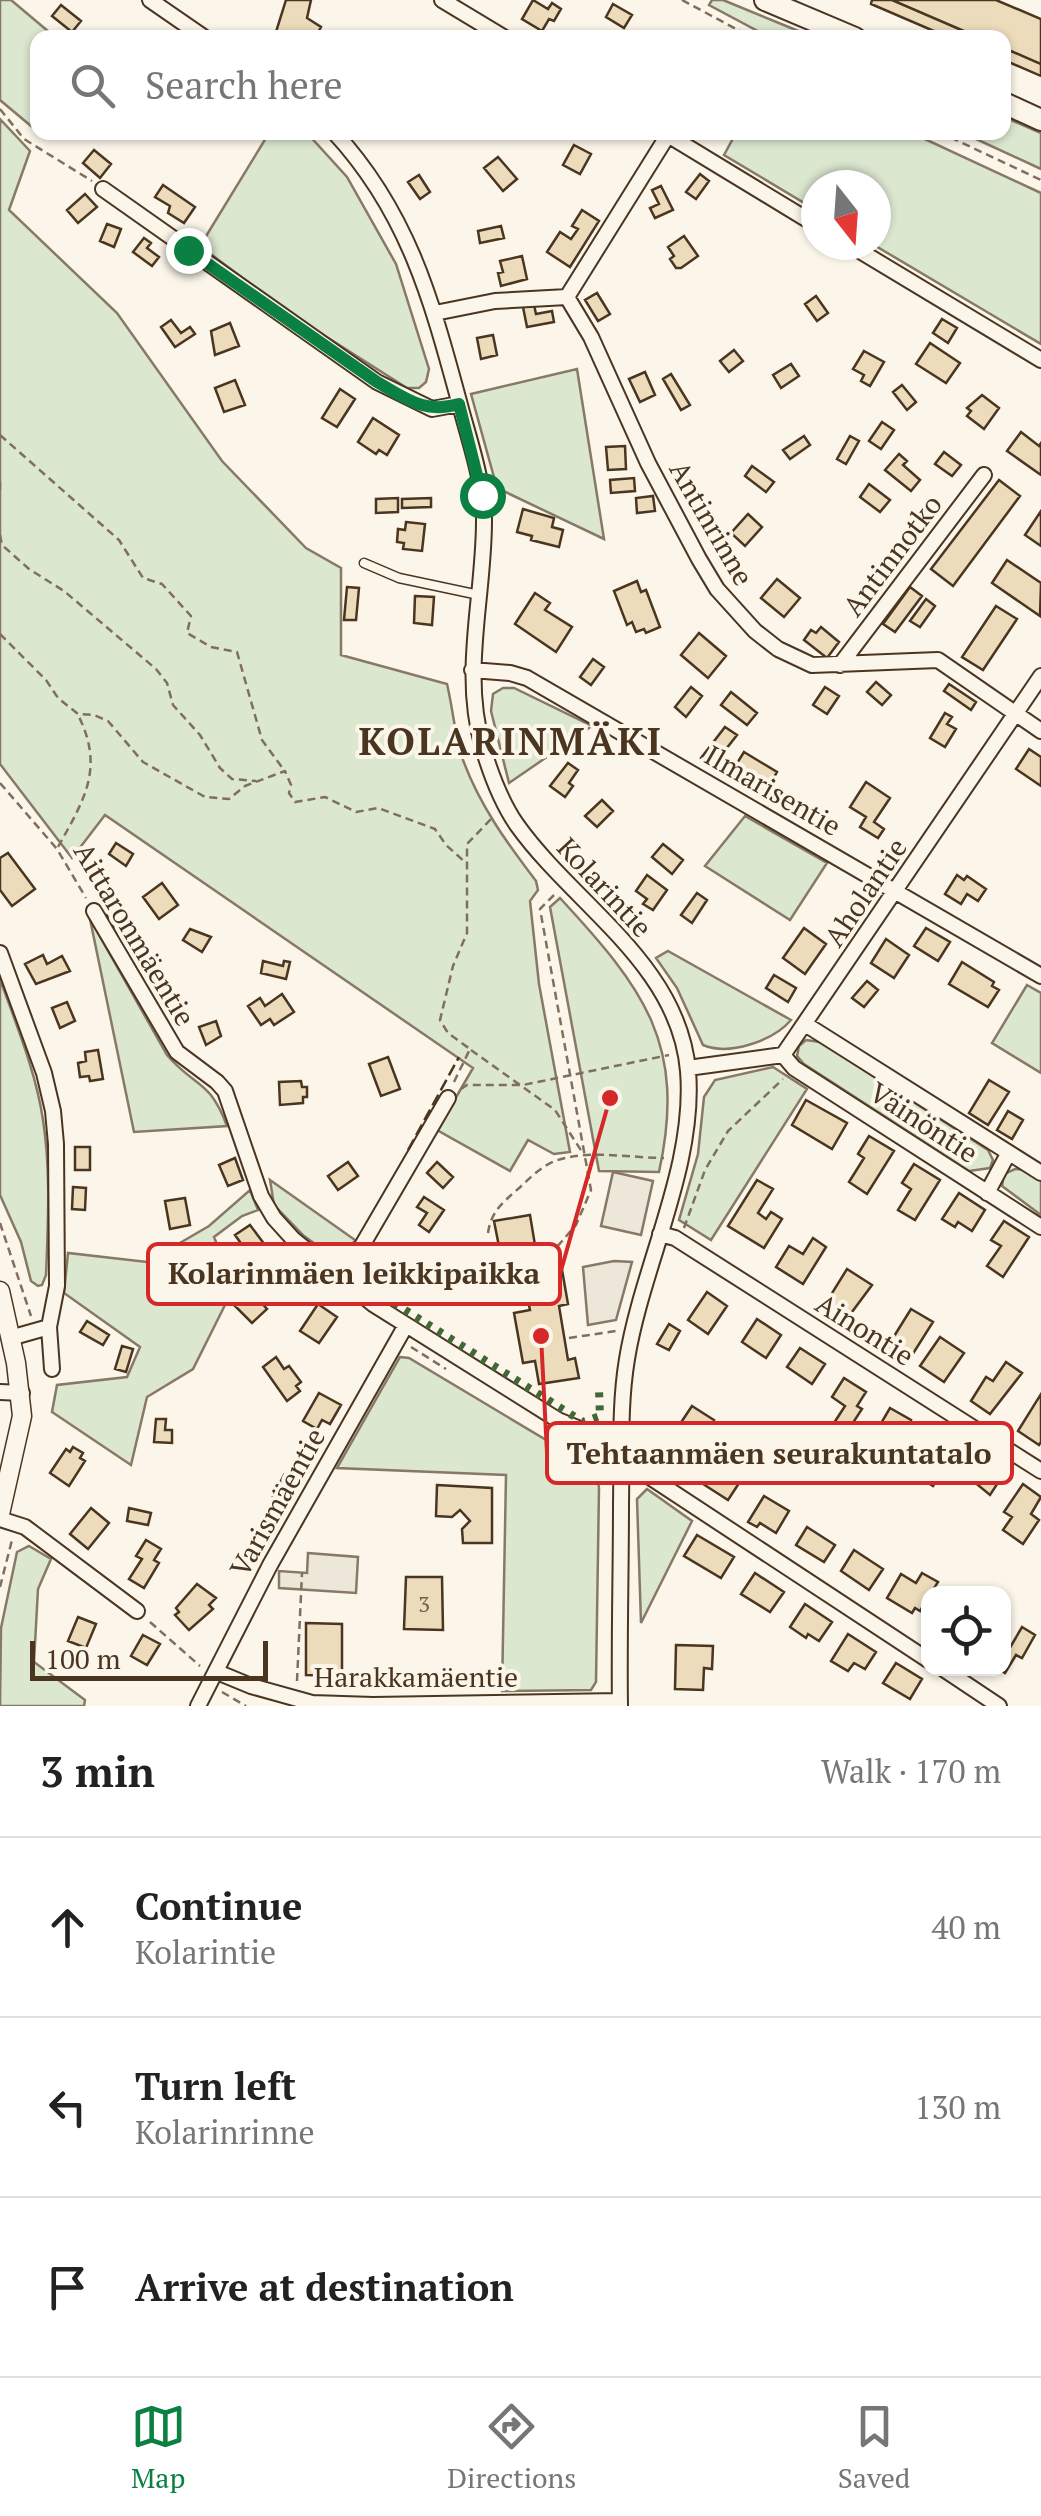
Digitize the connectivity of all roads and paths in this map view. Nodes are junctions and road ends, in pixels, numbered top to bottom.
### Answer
1 (150, 0) edge
2 (442, 0) edge
3 (682, 0) edge
4 (765, 0) edge
5 (193, 30) edge
6 (492, 30) edge
7 (738, 30) edge
8 (835, 30) edge
9 (1011, 106) edge
10 (0, 109) edge
11 (1041, 120) edge
12 (340, 140) edge
13 (662, 140) edge
14 (676, 140) edge
15 (956, 140) edge
16 (1041, 180) edge
17 (103, 188) joint
18 (801, 216) edge
19 (875, 260) edge
20 (567, 297) junction
21 (435, 313) junction
22 (1041, 360) edge
23 (459, 404) junction
24 (0, 434) edge
25 (984, 475) dead end
26 (0, 482) edge
27 (0, 492) edge
28 (1, 538) edge
29 (364, 563) dead end
30 (480, 595) junction
31 (0, 634) edge
32 (840, 665) junction
33 (472, 670) junction
34 (1041, 676) edge
35 (1015, 713) junction
36 (78, 714) junction
37 (1041, 731) edge
38 (285, 771) junction
39 (258, 781) junction
40 (0, 783) edge
41 (497, 812) dead end
42 (56, 849) junction
43 (466, 863) junction
44 (559, 890) dead end
45 (897, 890) junction
46 (94, 911) joint
47 (0, 953) edge
48 (1041, 976) edge
49 (805, 1024) junction
50 (670, 1043) dead end
51 (470, 1049) junction
52 (783, 1054) junction
53 (688, 1068) junction
54 (794, 1068) junction
55 (572, 1074) junction
56 (523, 1085) junction
57 (448, 1098) junction
58 (1008, 1154) junction
59 (585, 1156) junction
60 (670, 1158) dead end
61 (1041, 1173) edge
62 (987, 1192) junction
63 (0, 1223) edge
64 (1041, 1227) edge
65 (683, 1229) dead end
66 (488, 1233) dead end
67 (660, 1234) junction
68 (554, 1259) dead end
69 (342, 1280) junction
70 (0, 1291) edge
71 (603, 1322) dead end
72 (406, 1325) junction
73 (41, 1326) junction
74 (602, 1334) junction
75 (10, 1338) junction
76 (570, 1338) dead end
77 (620, 1339) dead end
78 (52, 1369) dead end
79 (0, 1392) edge
80 (22, 1394) junction
81 (622, 1438) junction
82 (621, 1467) junction
83 (1041, 1471) edge
84 (0, 1517) edge
85 (14, 1535) dead end
86 (302, 1573) dead end
87 (0, 1587) edge
88 (138, 1611) joint
89 (921, 1655) edge
90 (217, 1672) junction
91 (954, 1676) edge
92 (294, 1702) edge
93 (620, 1704) edge
94 (198, 1706) edge
95 (999, 1706) edge

1 - 5 street
2 - 6 street
3 - 7 path
4 - 8 main road
9 - 11 main road
10 - 17 path
12 - 21 street, Kolarintie
13 - 20 street
14 - 18 street
15 - 16 path
17 - 23 street
19 - 22 street
20 - 21 street
20 - 32 street, Antinrinne
21 - 23 street, Kolarintie
23 - 30 street, Kolarintie
24 - 38 path
25 - 32 street, Antinnotko
26 - 27 path
28 - 39 path
29 - 30 lane
30 - 33 street, Kolarintie
31 - 36 path
32 - 35 street, Antinrinne
33 - 45 street, Ilmarisentie
33 - 53 street, Kolarintie
34 - 35 street, Aholantie
35 - 37 street, Antinrinne
35 - 45 street, Aholantie
36 - 39 path
36 - 42 path
38 - 39 path
38 - 43 path
40 - 42 path, Aittaronmäentie
41 - 43 path
42 - 46 path, Aittaronmäentie
43 - 51 path
44 - 55 path
45 - 48 street, Ilmarisentie
45 - 49 street, Aholantie
46 - 69 street, Aittaronmäentie
47 - 73 street
49 - 52 street, Aholantie
49 - 58 street, Väinöntie
50 - 55 path
51 - 56 path
51 - 57 path
52 - 53 street
52 - 54 street, Väinöntie
53 - 67 street, Kolarintie
54 - 62 street, Väinöntie
54 - 65 path
55 - 56 path
55 - 59 path
56 - 57 path
56 - 59 path
57 - 69 street
58 - 61 street, Väinöntie
58 - 62 street
59 - 60 path
59 - 66 path
59 - 68 path
62 - 64 street, Väinöntie
63 - 73 path
67 - 81 street, Kolarintie
67 - 83 street, Ainontie
69 - 72 street, Aittaronmäentie
70 - 75 street
71 - 74 path
72 - 81 street, Aittaronmäentie
72 - 90 street, Varismäentie
73 - 75 street
73 - 78 street
74 - 76 path
74 - 77 path
75 - 80 street
79 - 80 street
80 - 84 street
81 - 82 street, Kolarintie
82 - 89 street
82 - 93 street, Kolarintie
84 - 88 street
85 - 87 path
86 - 92 path
88 - 90 path
90 - 92 street, Harakkamäentie
90 - 94 street, Varismäentie
91 - 95 street
92 - 93 street, Harakkamäentie

